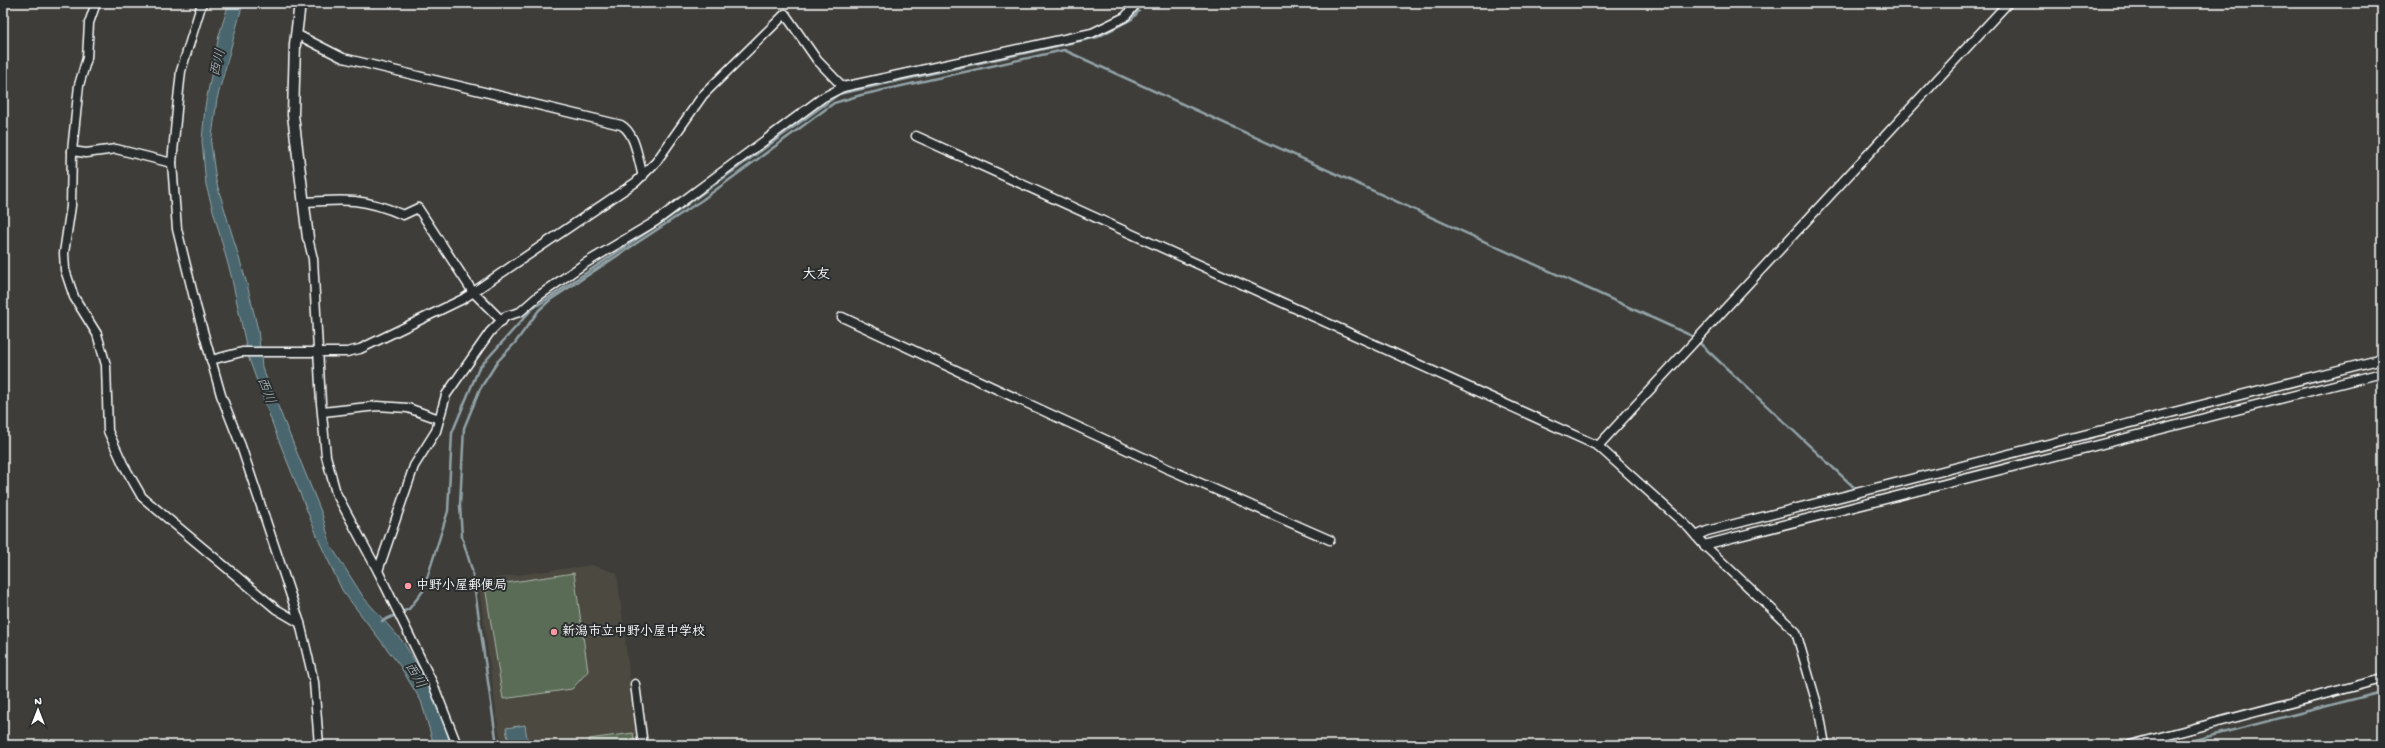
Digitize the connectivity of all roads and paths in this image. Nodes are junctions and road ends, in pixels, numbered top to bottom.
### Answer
1 (96, 3) edge
2 (202, 3) edge
3 (300, 3) edge
4 (1137, 3) edge
5 (2008, 3) edge
6 (296, 34) junction
7 (843, 87) junction
8 (916, 136) dead end
9 (72, 151) junction
10 (172, 163) junction
11 (643, 176) junction
12 (304, 202) junction
13 (308, 238) joint
14 (472, 292) junction
15 (842, 317) dead end
16 (502, 321) junction
17 (318, 354) junction
18 (2382, 359) edge
19 (211, 360) junction
20 (2382, 373) edge
21 (323, 412) junction
22 (439, 419) junction
23 (1598, 446) junction
24 (1696, 536) junction
25 (1330, 540) dead end
26 (1704, 545) junction
27 (378, 571) junction
28 (300, 623) junction
29 (2382, 679) edge
30 (635, 684) dead end
31 (319, 745) edge
32 (457, 745) edge
33 (643, 745) edge
34 (1825, 745) edge
35 (2130, 745) edge

1 - 9 street
2 - 10 street
3 - 6 street
4 - 7 street
5 - 23 street
6 - 11 street
6 - 12 street
7 - 11 street
7 - 16 street
8 - 23 street
9 - 10 street
9 - 28 street
10 - 19 street
11 - 14 street
12 - 13 street
12 - 14 street
13 - 17 street
14 - 16 street
14 - 17 street
15 - 25 street
16 - 22 street
17 - 19 street
17 - 21 street
18 - 24 street
19 - 28 street
20 - 26 street
21 - 22 street
21 - 27 street
22 - 27 street
23 - 24 street
24 - 26 street
26 - 34 street
27 - 32 street
28 - 31 street
29 - 35 street
30 - 33 street

